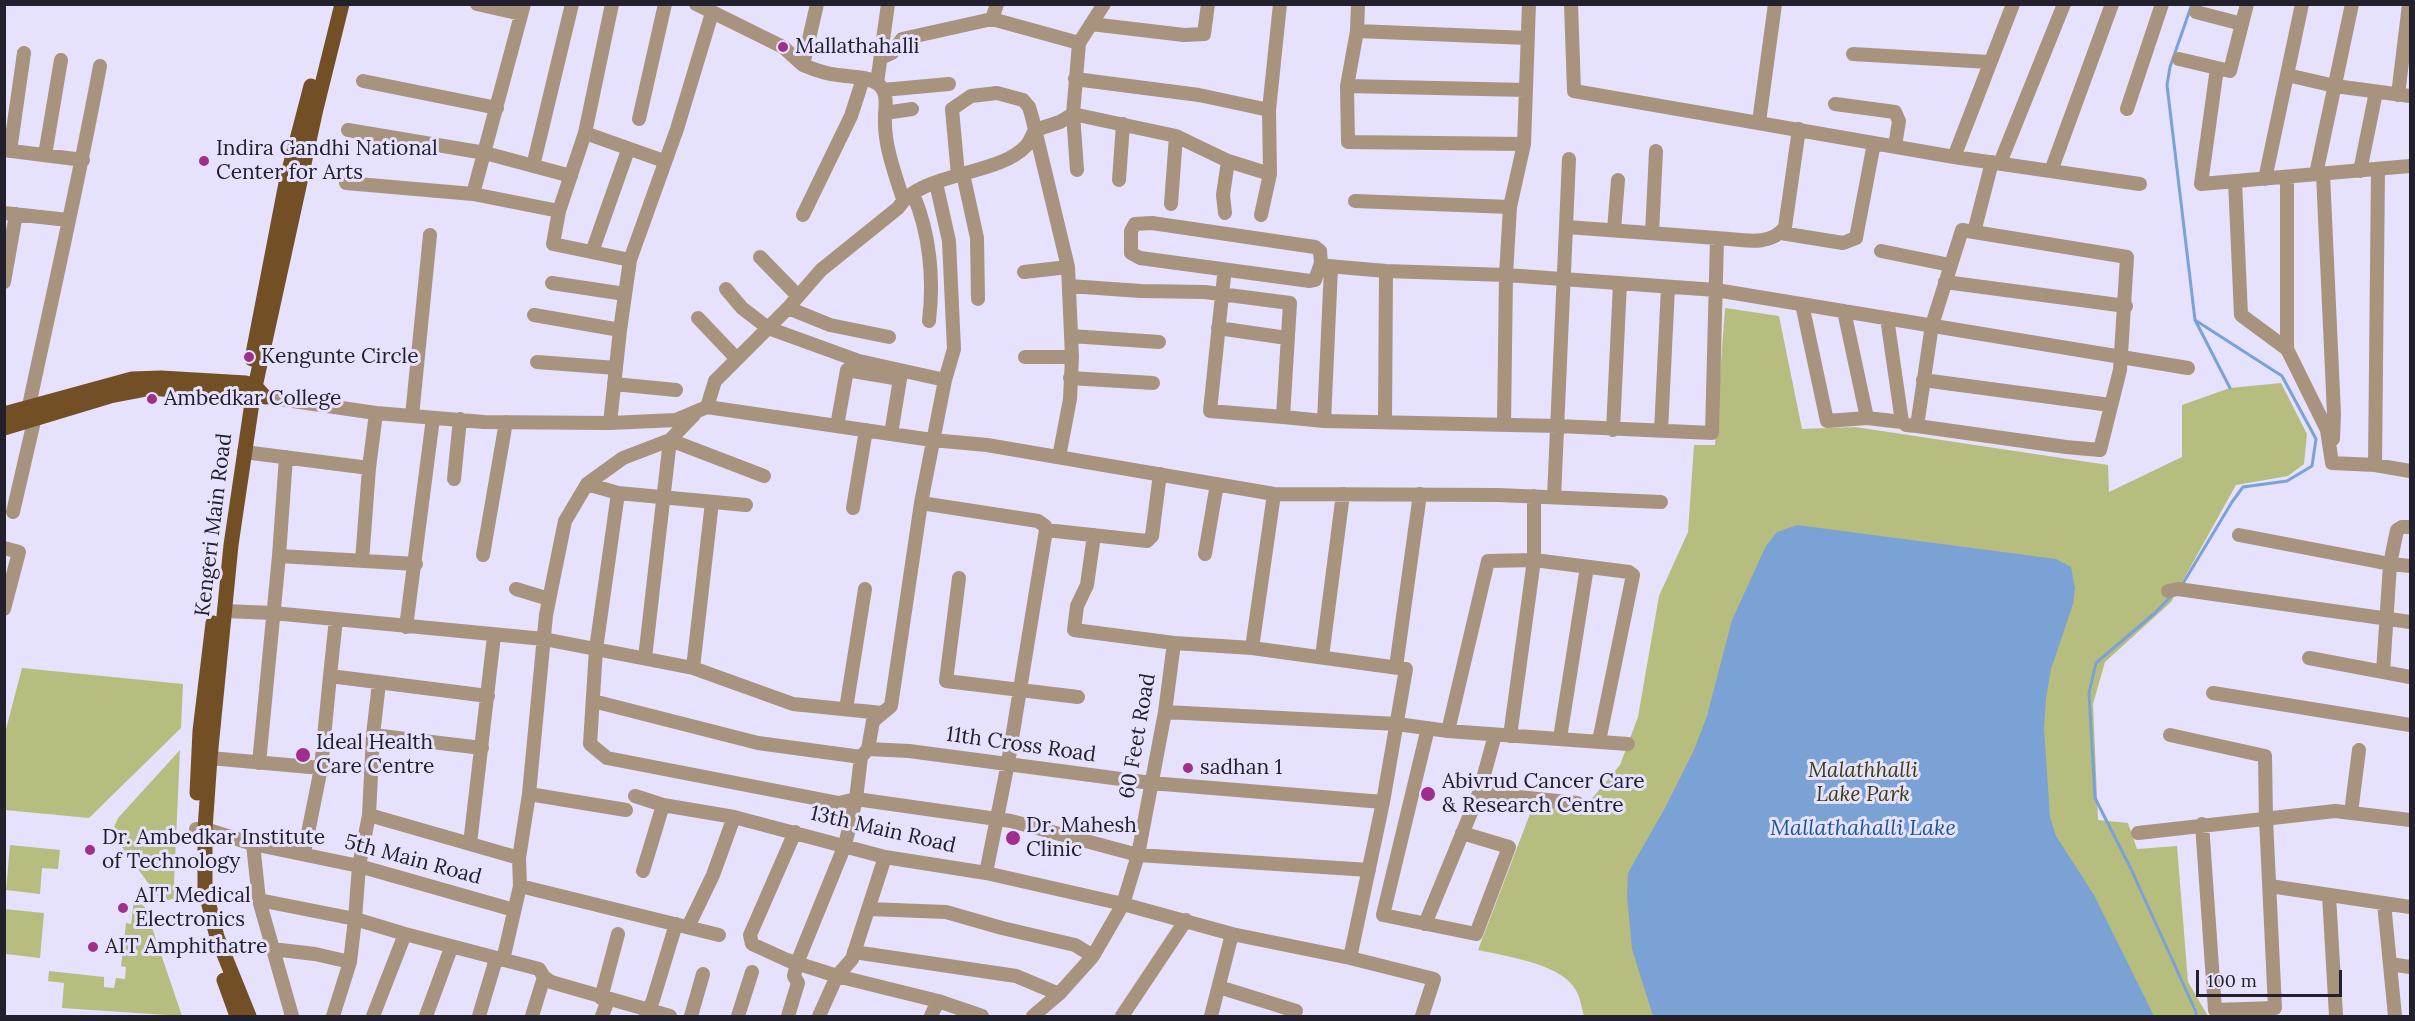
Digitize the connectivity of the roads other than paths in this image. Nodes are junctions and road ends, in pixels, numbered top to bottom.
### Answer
1 (331, 4) edge
2 (342, 4) edge
3 (477, 4) edge
4 (572, 4) edge
5 (612, 4) edge
6 (665, 4) edge
7 (696, 4) edge
8 (817, 4) edge
9 (888, 4) edge
10 (997, 4) edge
11 (1104, 4) edge
12 (1208, 4) edge
13 (1280, 4) edge
14 (1358, 4) edge
15 (1529, 4) edge
16 (1571, 4) edge
17 (1775, 4) edge
18 (2013, 4) edge
19 (2064, 4) edge
20 (2112, 4) edge
21 (2162, 4) edge
22 (2247, 4) edge
23 (2302, 4) edge
24 (2352, 4) edge
25 (2409, 4) edge
26 (522, 9) edge
27 (2196, 12) dead end
28 (712, 13) junction
29 (992, 19) junction
30 (1091, 24) junction
31 (2242, 24) junction
32 (1357, 31) junction
33 (1528, 38) junction
34 (1079, 43) junction
35 (24, 54) dead end
36 (1853, 54) dead end
37 (880, 58) junction
38 (2179, 59) dead end
39 (61, 60) dead end
40 (1989, 62) junction
41 (803, 65) junction
42 (100, 66) dead end
43 (2217, 68) junction
44 (2287, 75) junction
45 (1075, 80) junction
46 (363, 81) dead end
47 (875, 84) junction
48 (949, 84) dead end
49 (1347, 86) junction
50 (2336, 86) junction
51 (1526, 90) junction
52 (2376, 92) junction
53 (2404, 96) edge
54 (1835, 104) dead end
55 (497, 108) junction
56 (912, 109) dead end
57 (2127, 109) dead end
58 (1269, 110) junction
59 (885, 113) junction
60 (1072, 114) junction
61 (639, 119) dead end
62 (1759, 122) junction
63 (1123, 124) junction
64 (1799, 129) junction
65 (348, 130) dead end
66 (1035, 130) junction
67 (585, 133) junction
68 (1176, 136) junction
69 (1874, 142) junction
70 (1524, 144) junction
71 (1895, 146) junction
72 (628, 150) junction
73 (7, 151) edge
74 (1656, 151) dead end
75 (484, 153) junction
76 (45, 155) junction
77 (1954, 157) junction
78 (1569, 159) dead end
79 (83, 160) junction
80 (664, 161) junction
81 (1228, 161) junction
82 (1996, 163) junction
83 (533, 166) junction
84 (2410, 166) edge
85 (2378, 169) junction
86 (1077, 170) dead end
87 (2051, 171) junction
88 (2360, 171) junction
89 (960, 174) junction
90 (1270, 174) junction
91 (2319, 174) junction
92 (571, 176) junction
93 (2287, 177) junction
94 (2265, 179) junction
95 (1119, 180) dead end
96 (1618, 180) dead end
97 (2235, 181) junction
98 (346, 183) dead end
99 (936, 183) junction
100 (2140, 184) dead end
101 (473, 194) junction
102 (908, 196) junction
103 (1355, 201) dead end
104 (1171, 204) dead end
105 (1510, 207) junction
106 (559, 211) junction
107 (10, 213) edge
108 (1225, 213) dead end
109 (803, 215) dead end
110 (1261, 215) dead end
111 (68, 220) junction
112 (1568, 226) junction
113 (1614, 230) junction
114 (1974, 232) junction
115 (1652, 233) junction
116 (1781, 233) junction
117 (430, 235) dead end
118 (1717, 238) junction
119 (1881, 251) dead end
120 (592, 252) junction
121 (760, 257) dead end
122 (630, 260) junction
123 (1950, 265) junction
124 (1327, 266) junction
125 (1068, 267) junction
126 (1386, 271) junction
127 (1024, 272) dead end
128 (1506, 275) junction
129 (1224, 276) dead end
130 (1564, 279) junction
131 (5, 281) edge
132 (1945, 282) junction
133 (552, 283) dead end
134 (1620, 283) junction
135 (1069, 286) junction
136 (1668, 286) junction
137 (726, 289) dead end
138 (1716, 290) junction
139 (625, 294) junction
140 (1223, 294) junction
141 (798, 296) junction
142 (978, 299) dead end
143 (1802, 304) junction
144 (2126, 306) junction
145 (788, 308) junction
146 (1845, 311) junction
147 (534, 315) dead end
148 (698, 318) dead end
149 (1887, 318) junction
150 (929, 321) dead end
151 (1932, 325) junction
152 (768, 328) junction
153 (1218, 328) junction
154 (620, 330) junction
155 (1071, 336) junction
156 (889, 337) dead end
157 (1287, 338) junction
158 (1159, 342) dead end
159 (2287, 349) junction
160 (1025, 357) dead end
161 (1072, 357) junction
162 (2122, 357) junction
163 (737, 358) junction
164 (537, 362) dead end
165 (616, 368) junction
166 (2188, 368) dead end
167 (1070, 378) junction
168 (945, 380) junction
169 (1923, 380) junction
170 (1153, 382) dead end
171 (614, 384) junction
172 (676, 390) dead end
173 (252, 392) junction
174 (2110, 405) junction
175 (702, 409) junction
176 (32, 412) junction
177 (376, 413) junction
178 (4, 414) edge
179 (412, 416) junction
180 (1283, 417) junction
181 (433, 418) junction
182 (1867, 418) junction
183 (460, 420) junction
184 (1324, 421) junction
185 (1384, 421) junction
186 (506, 422) junction
187 (1902, 422) junction
188 (610, 423) junction
189 (1504, 424) junction
190 (837, 426) junction
191 (1558, 426) junction
192 (1917, 426) junction
193 (4, 428) edge
194 (866, 430) junction
195 (1613, 430) junction
196 (1661, 431) junction
197 (891, 434) junction
198 (670, 440) junction
199 (932, 440) junction
200 (244, 452) junction
201 (286, 457) junction
202 (1059, 457) junction
203 (2332, 463) junction
204 (2375, 465) junction
205 (369, 468) junction
206 (2410, 471) edge
207 (1160, 474) junction
208 (764, 476) dead end
209 (454, 479) dead end
210 (586, 484) junction
211 (1217, 484) junction
212 (618, 493) junction
213 (1274, 494) junction
214 (1342, 494) junction
215 (1420, 494) junction
216 (1534, 496) junction
217 (663, 497) junction
218 (1554, 497) junction
219 (712, 502) junction
220 (921, 502) junction
221 (1661, 502) dead end
222 (746, 505) dead end
223 (853, 508) dead end
224 (13, 512) dead end
225 (2410, 527) edge
226 (1046, 530) junction
227 (2239, 535) dead end
228 (1094, 536) junction
229 (4, 548) edge
230 (1204, 554) dead end
231 (483, 555) dead end
232 (279, 556) junction
233 (1534, 560) junction
234 (362, 561) junction
235 (416, 564) junction
236 (2390, 564) junction
237 (2410, 566) edge
238 (1587, 567) junction
239 (959, 578) dead end
240 (516, 589) dead end
241 (865, 589) dead end
242 (2168, 591) dead end
243 (549, 599) junction
244 (4, 609) edge
245 (224, 611) junction
246 (273, 613) junction
247 (2388, 618) junction
248 (336, 620) junction
249 (2410, 622) edge
250 (406, 627) junction
251 (494, 636) junction
252 (544, 639) junction
253 (1174, 643) junction
254 (1252, 648) junction
255 (596, 649) junction
256 (1322, 657) junction
257 (645, 658) junction
258 (2309, 658) dead end
259 (1396, 667) junction
260 (693, 668) junction
261 (2383, 672) junction
262 (330, 676) junction
263 (2410, 677) edge
264 (379, 683) junction
265 (1019, 691) junction
266 (2213, 693) dead end
267 (488, 696) junction
268 (1078, 697) dead end
269 (593, 701) junction
270 (846, 710) junction
271 (1165, 712) junction
272 (882, 713) junction
273 (1396, 724) junction
274 (2410, 725) edge
275 (1428, 728) junction
276 (1448, 731) junction
277 (373, 735) junction
278 (1495, 735) junction
279 (2170, 735) dead end
280 (1510, 736) junction
281 (1560, 738) junction
282 (1599, 741) junction
283 (1628, 744) dead end
284 (482, 748) junction
285 (2359, 750) dead end
286 (864, 753) junction
287 (210, 758) junction
288 (259, 763) junction
289 (1008, 763) junction
290 (321, 768) junction
291 (1151, 783) junction
292 (529, 794) junction
293 (1479, 794) junction
294 (635, 796) dead end
295 (856, 799) junction
296 (1383, 802) junction
297 (1577, 803) dead end
298 (663, 805) junction
299 (626, 810) dead end
300 (2351, 813) junction
301 (369, 815) junction
302 (734, 817) junction
303 (996, 818) junction
304 (2266, 819) junction
305 (2410, 820) edge
306 (2202, 824) junction
307 (200, 829) junction
308 (795, 832) junction
309 (1462, 833) junction
310 (2138, 833) dead end
311 (253, 844) junction
312 (470, 844) junction
313 (846, 845) junction
314 (304, 853) junction
315 (1138, 855) junction
316 (885, 857) junction
317 (519, 858) junction
318 (359, 866) junction
319 (1369, 870) junction
320 (643, 871) dead end
321 (986, 873) junction
322 (520, 886) junction
323 (2270, 886) junction
324 (2329, 895) junction
325 (259, 900) junction
326 (2384, 903) junction
327 (1123, 904) junction
328 (2410, 907) edge
329 (869, 909) junction
330 (514, 910) junction
331 (355, 919) junction
332 (1186, 920) junction
333 (1425, 924) junction
334 (682, 926) junction
335 (405, 934) junction
336 (618, 934) dead end
337 (719, 934) dead end
338 (1232, 934) junction
339 (451, 948) junction
340 (272, 949) junction
341 (854, 952) junction
342 (1093, 956) junction
343 (1350, 958) junction
344 (500, 960) junction
345 (350, 962) junction
346 (797, 963) junction
347 (2390, 964) junction
348 (2410, 967) edge
349 (752, 972) dead end
350 (704, 974) dead end
351 (837, 976) junction
352 (544, 977) junction
353 (1219, 987) junction
354 (1059, 994) junction
355 (604, 999) junction
356 (938, 1001) junction
357 (1296, 1011) dead end
358 (2216, 1013) edge
359 (646, 1014) edge
360 (1127, 1016) edge
361 (237, 1017) edge
362 (249, 1017) edge
363 (292, 1017) edge
364 (333, 1017) edge
365 (373, 1017) edge
366 (426, 1017) edge
367 (479, 1017) edge
368 (532, 1017) edge
369 (602, 1017) edge
370 (670, 1017) edge
371 (691, 1017) edge
372 (738, 1017) edge
373 (788, 1017) edge
374 (819, 1017) edge
375 (931, 1017) edge
376 (982, 1017) edge
377 (1033, 1017) edge
378 (1211, 1017) edge
379 (1422, 1017) edge
380 (2337, 1017) edge
381 (2395, 1017) edge

1 - 173 main road, Kengeri Main Road
2 - 173 main road, Kengeri Main Road
3 - 26 street
4 - 83 street
5 - 67 street
6 - 61 street
7 - 28 street
8 - 41 street
9 - 37 street
10 - 29 street
11 - 30 street
12 - 30 street
13 - 58 street
14 - 32 street
15 - 33 street
16 - 62 street
17 - 62 street
18 - 40 street
19 - 82 street
20 - 87 street
21 - 57 street
22 - 31 street
23 - 44 street
24 - 50 street
25 - 53 street
26 - 55 street
27 - 31 street
28 - 41 street
28 - 80 street
29 - 34 street
29 - 37 street
30 - 34 street
31 - 43 street
32 - 33 street
32 - 49 street
33 - 51 street
34 - 45 street
35 - 73 street
36 - 40 street
37 - 47 street
38 - 43 street
39 - 76 street
40 - 77 street
41 - 47 street
42 - 79 street
43 - 97 street
44 - 50 street
44 - 94 street
45 - 58 street
45 - 60 street
46 - 55 street
47 - 48 street
47 - 59 street
47 - 109 street
49 - 51 street
49 - 70 street
50 - 52 street
50 - 91 street
51 - 70 street
52 - 53 street
52 - 88 street
54 - 71 street
55 - 75 street
56 - 59 street
58 - 90 street
59 - 102 street
60 - 63 street
60 - 66 street
60 - 86 street
62 - 64 street
63 - 68 street
63 - 95 street
64 - 69 street
64 - 116 street
65 - 75 street
66 - 89 street
66 - 89 street
66 - 125 street
67 - 72 street
67 - 92 street
68 - 81 street
68 - 104 street
69 - 71 street
69 - 116 street
70 - 105 street
71 - 77 street
72 - 80 street
72 - 120 street
73 - 76 street
74 - 115 street
75 - 83 street
75 - 101 street
76 - 79 street
77 - 82 street
78 - 112 street
79 - 111 street
80 - 122 street
81 - 90 street
81 - 108 street
82 - 87 street
82 - 114 street
83 - 92 street
84 - 85 street
85 - 88 street
85 - 204 street
87 - 100 street
88 - 91 street
89 - 99 street
89 - 142 street
90 - 110 street
91 - 93 street
91 - 203 street
92 - 106 street
93 - 94 street
93 - 159 street
94 - 97 street
96 - 113 street
97 - 159 street
98 - 101 street
99 - 102 street
99 - 168 street
101 - 106 street
102 - 141 street
102 - 150 street
103 - 105 street
105 - 128 street
106 - 120 street
107 - 111 street
107 - 131 street
111 - 176 street
112 - 113 street
112 - 130 street
113 - 115 street
114 - 123 street
114 - 144 street
115 - 118 street
116 - 118 street
117 - 179 street
118 - 138 street
119 - 123 street
120 - 122 street
121 - 141 street
122 - 139 street
123 - 132 street
124 - 124 street
124 - 126 street
124 - 184 street
125 - 127 street
125 - 135 street
126 - 128 street
126 - 185 street
128 - 130 street
128 - 189 street
129 - 140 street
130 - 134 street
130 - 191 street
132 - 144 street
132 - 151 street
133 - 139 street
134 - 136 street
134 - 195 street
135 - 140 street
135 - 155 street
136 - 138 street
136 - 196 street
137 - 152 street
138 - 143 street
138 - 196 street
139 - 154 street
140 - 153 street
140 - 157 street
141 - 145 street
143 - 146 street
143 - 182 street
144 - 162 street
145 - 152 street
145 - 156 street
146 - 149 street
146 - 182 street
147 - 154 street
148 - 163 street
149 - 151 street
149 - 187 street
151 - 162 street
151 - 169 street
152 - 163 street
152 - 168 street
153 - 157 street
153 - 180 street
154 - 165 street
155 - 158 street
155 - 161 street
157 - 180 street
159 - 203 street
160 - 161 street
161 - 167 street
162 - 166 street
162 - 174 street
163 - 175 street
164 - 165 street
165 - 171 street
167 - 170 street
167 - 202 street
168 - 199 street
169 - 174 street
169 - 192 street
171 - 172 street
171 - 188 street
173 - 176 main road
173 - 177 street
173 - 200 main road, Kengeri Main Road
173 - 307 main road, Kengeri Main Road
174 - 192 street
175 - 188 street
175 - 190 street
175 - 198 street
176 - 178 main road
176 - 193 main road
176 - 224 street
177 - 179 street
177 - 205 street
179 - 181 street
180 - 184 street
181 - 183 street
181 - 235 street
182 - 187 street
183 - 186 street
183 - 209 street
184 - 185 street
185 - 189 street
186 - 188 street
186 - 231 street
187 - 192 street
189 - 191 street
190 - 194 street
190 - 197 street
191 - 195 street
191 - 218 street
194 - 197 street
194 - 223 street
195 - 196 street
197 - 199 street
198 - 208 street
198 - 210 street
198 - 217 street
199 - 202 street
199 - 220 street
200 - 201 street
200 - 245 main road, Kengeri Main Road
201 - 205 street
201 - 232 street
202 - 207 street
203 - 204 street
204 - 206 street
205 - 234 street
207 - 211 street
207 - 228 street
210 - 212 street
210 - 243 street
211 - 213 street
211 - 230 street
212 - 217 street
212 - 255 street
213 - 214 street
213 - 254 street
214 - 215 street
214 - 256 street
215 - 216 street
215 - 259 street
216 - 218 street
216 - 233 street
217 - 219 street
217 - 257 street
218 - 221 street
219 - 222 street
219 - 260 street
220 - 226 street
220 - 272 street
225 - 236 street
226 - 228 street
226 - 265 street
227 - 236 street
228 - 253 street
229 - 244 street
232 - 234 street
232 - 246 street
233 - 238 street
233 - 276 street
233 - 280 street
234 - 235 street
235 - 250 street
236 - 237 street
236 - 247 street
238 - 281 street
238 - 282 street
239 - 265 street
240 - 243 street
241 - 270 street
242 - 247 street
243 - 252 street
245 - 246 street
245 - 287 main road, Kengeri Main Road
246 - 248 street
246 - 288 street
247 - 249 street
247 - 261 street
248 - 250 street
248 - 262 street
250 - 251 street
251 - 252 street
251 - 267 street
252 - 255 street
252 - 292 street
253 - 254 street
253 - 271 street, 60 Feet Road
254 - 256 street
255 - 257 street
255 - 269 street
256 - 259 street
257 - 260 street
258 - 261 street
259 - 273 street
260 - 270 street
261 - 263 street
262 - 264 street
262 - 290 street
264 - 267 street
264 - 277 street
265 - 268 street
265 - 289 street
266 - 274 street
267 - 284 street
269 - 286 street, 11th Cross Road
269 - 295 street
270 - 272 street
271 - 273 street
271 - 291 street, 60 Feet Road
272 - 286 street
273 - 275 street
273 - 296 street
275 - 276 street
275 - 333 street
276 - 278 street
277 - 284 street
277 - 301 street
278 - 280 street
278 - 293 street
279 - 304 street
280 - 281 street
281 - 282 street
282 - 283 street
284 - 312 street
285 - 300 street
286 - 289 street, 11th Cross Road
286 - 295 street
287 - 288 street
287 - 307 main road, Kengeri Main Road
288 - 290 street
289 - 291 street, 11th Cross Road
289 - 303 street
290 - 314 street
291 - 296 street, 11th Cross Road
291 - 315 street, 60 Feet Road
292 - 299 street
292 - 317 street
293 - 297 street
293 - 309 street
294 - 298 street, 13th Main Road
295 - 303 street
295 - 313 street
296 - 319 street
298 - 302 street, 13th Main Road
298 - 320 street
300 - 304 street
300 - 305 street
301 - 312 street
301 - 318 street
302 - 308 street, 13th Main Road
302 - 334 street
303 - 315 street
303 - 321 street
304 - 306 street
304 - 323 street
306 - 310 street
306 - 358 street
307 - 311 street, 5th Main Road
307 - 361 main road, Kengeri Main Road
307 - 362 main road, Kengeri Main Road
308 - 313 street, 13th Main Road
308 - 346 street
309 - 333 street
309 - 333 street
311 - 314 street, 5th Main Road
311 - 325 street
312 - 317 street
313 - 316 street, 13th Main Road
313 - 346 street
314 - 318 street, 5th Main Road
315 - 319 street
315 - 327 street, 60 Feet Road
316 - 321 street, 13th Main Road
316 - 329 street
317 - 322 street
318 - 330 street, 5th Main Road
318 - 331 street
319 - 343 street
321 - 327 street, 13th Main Road
322 - 330 street
322 - 334 street
323 - 324 street
323 - 358 street
324 - 326 street
324 - 380 street
325 - 331 street
325 - 340 street
326 - 328 street
326 - 347 street
327 - 332 street, 13th Main Road
327 - 342 street, 60 Feet Road
329 - 341 street
329 - 342 street
330 - 344 street
331 - 335 street
331 - 345 street
332 - 338 street, 13th Main Road
332 - 360 street
334 - 337 street
334 - 359 street
335 - 339 street
335 - 365 street
336 - 355 street
338 - 343 street, 13th Main Road
338 - 353 street
339 - 344 street
339 - 366 street
340 - 345 street
340 - 363 street
341 - 351 street
341 - 354 street
342 - 354 street, 60 Feet Road
343 - 379 street, 13th Main Road
344 - 352 street
344 - 367 street
345 - 364 street
346 - 351 street
346 - 373 street
347 - 348 street
347 - 381 street
349 - 372 street
350 - 371 street
351 - 356 street
351 - 374 street
352 - 355 street
352 - 368 street
353 - 357 street
353 - 378 street
354 - 377 street, 60 Feet Road
355 - 359 street
355 - 369 street
356 - 375 street
356 - 376 street
359 - 370 street

